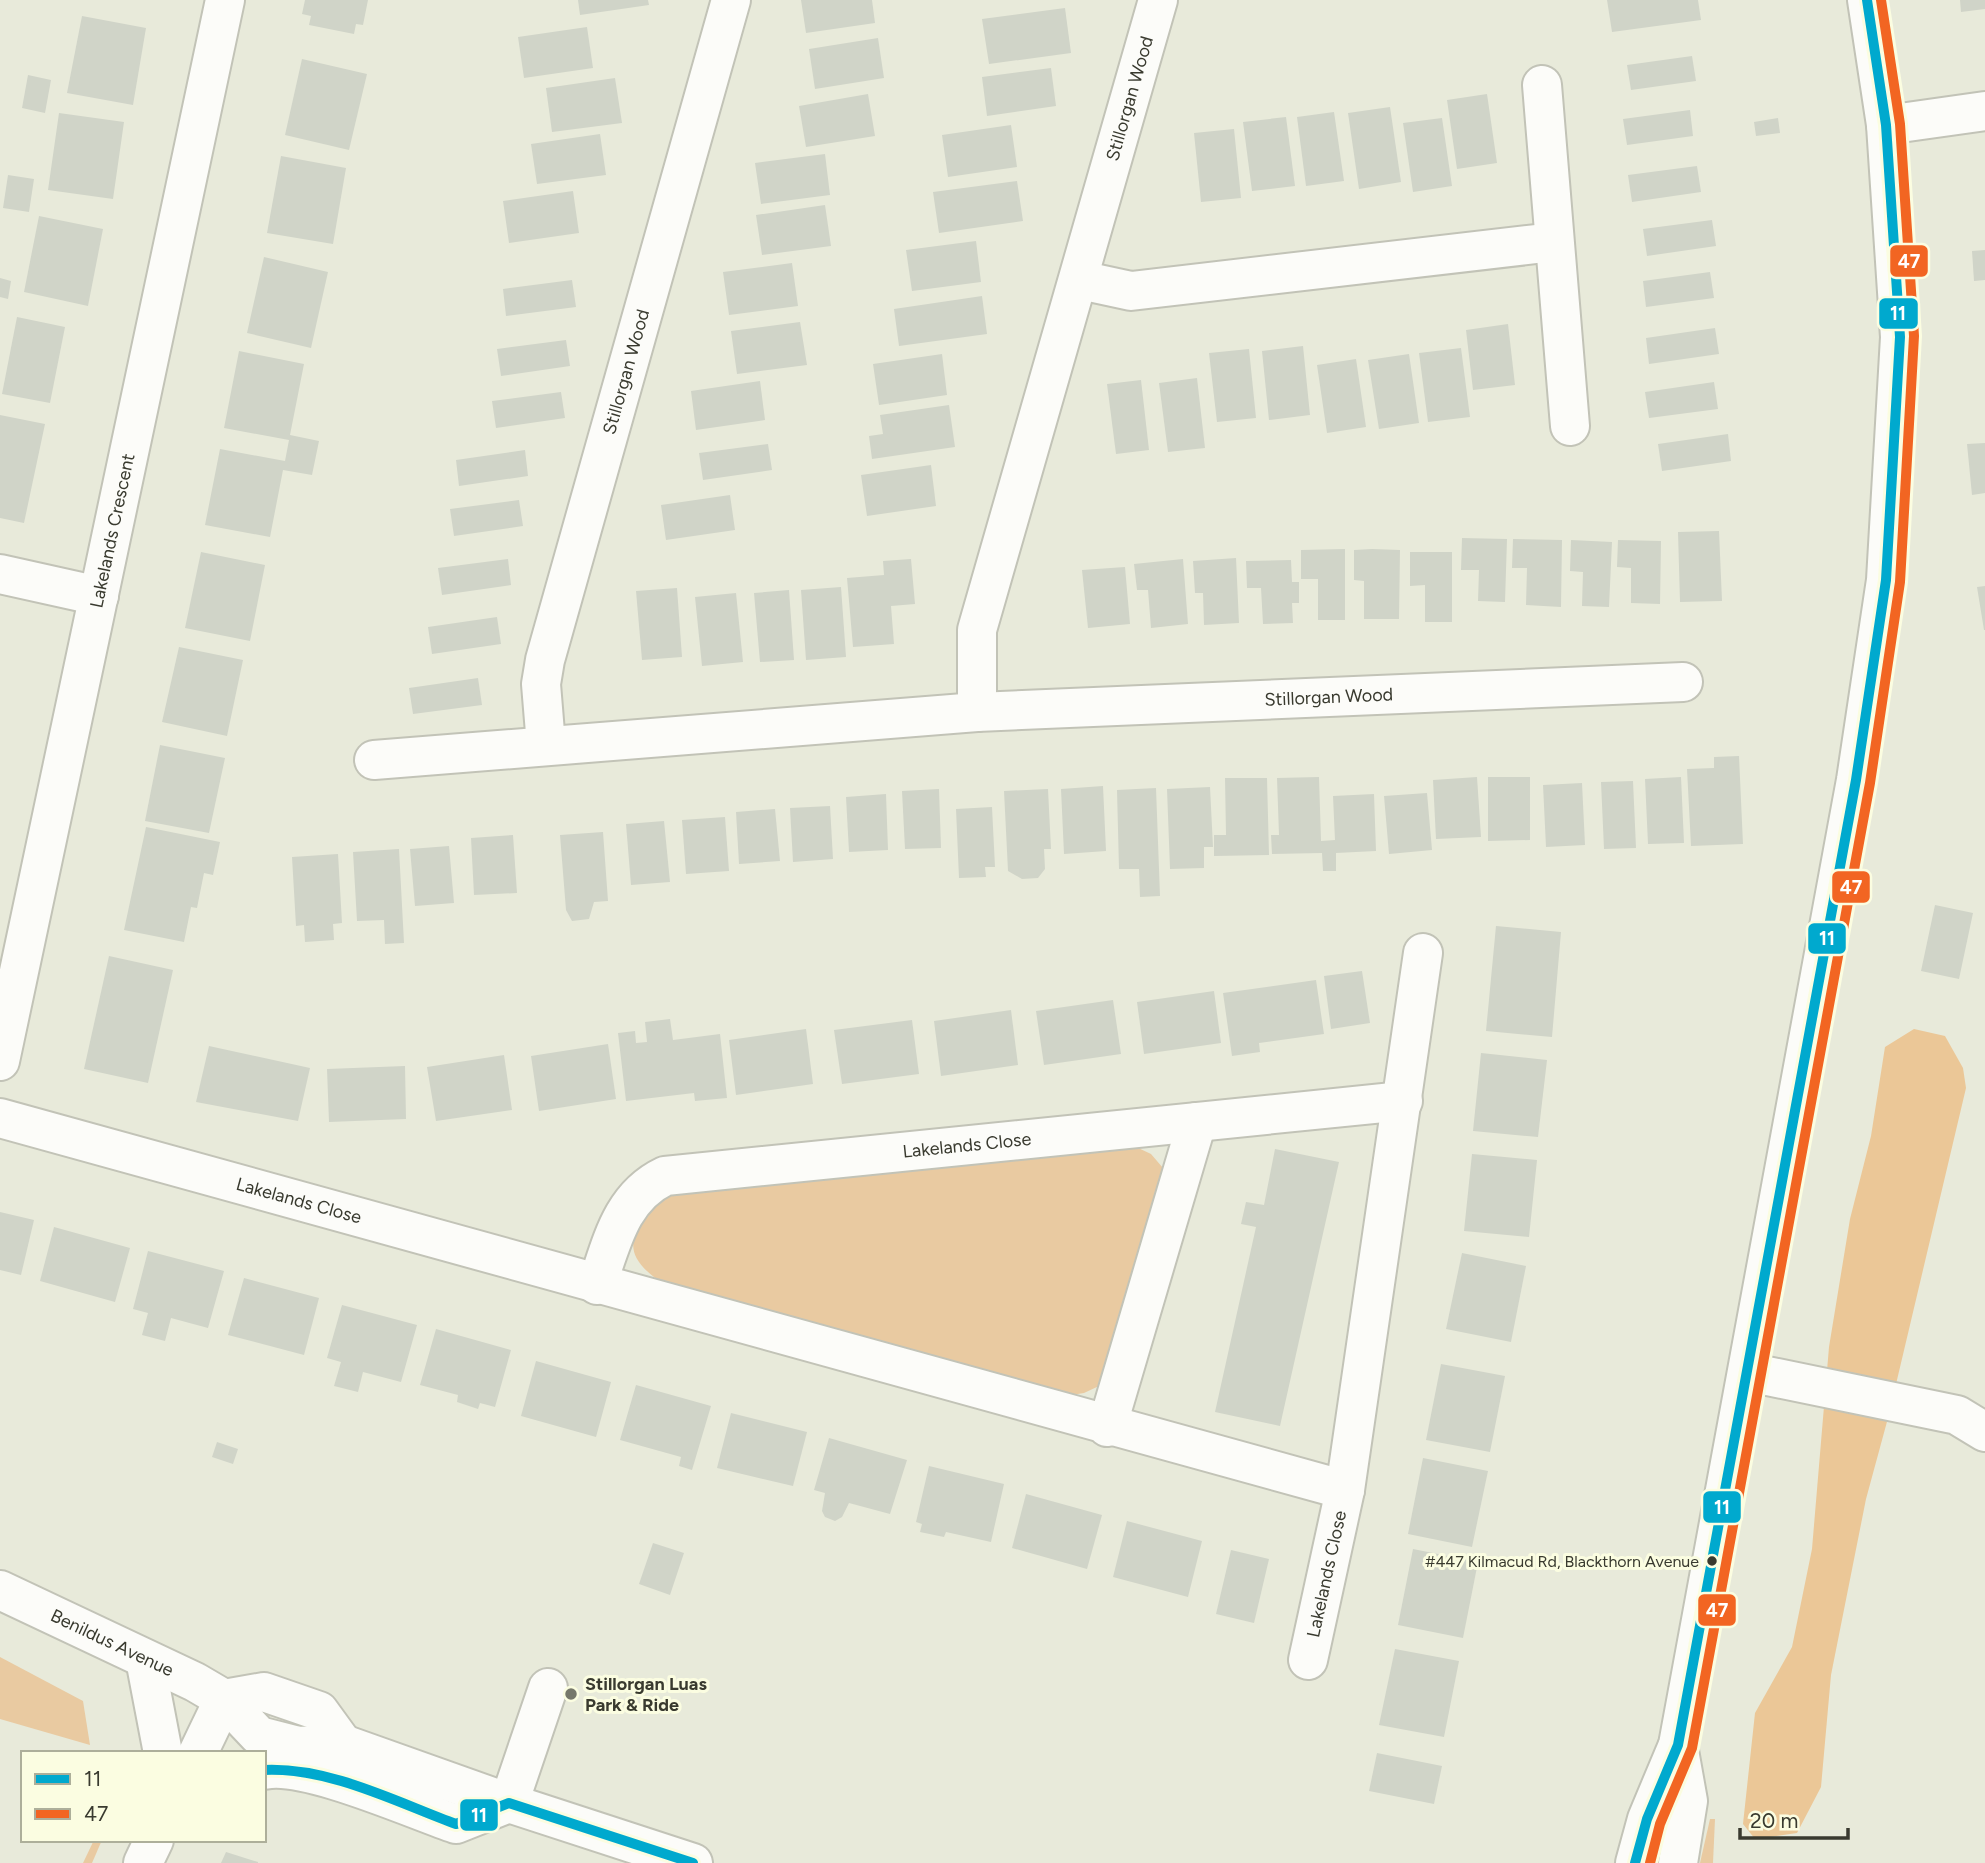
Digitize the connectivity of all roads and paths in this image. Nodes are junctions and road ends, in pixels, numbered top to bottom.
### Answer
1 (225, 0) edge
2 (731, 0) edge
3 (1158, 0) edge
4 (1867, 0) edge
5 (1542, 85) dead end
6 (1985, 111) edge
7 (1886, 125) junction
8 (1554, 242) junction
9 (1080, 279) junction
10 (1570, 426) dead end
11 (0, 574) edge
12 (99, 596) junction
13 (1683, 682) dead end
14 (977, 712) junction
15 (546, 745) junction
16 (374, 760) dead end
17 (1423, 954) dead end
18 (0, 1061) edge
19 (1403, 1101) junction
20 (0, 1118) edge
21 (1197, 1122) junction
22 (597, 1285) junction
23 (1748, 1371) junction
24 (1107, 1427) junction
25 (1985, 1432) edge
26 (1345, 1490) junction
27 (0, 1590) edge
28 (145, 1659) junction
29 (1308, 1660) dead end
30 (548, 1688) dead end
31 (224, 1699) junction
32 (1678, 1745) junction
33 (163, 1751) edge
34 (199, 1751) edge
35 (266, 1770) edge
36 (509, 1803) junction
37 (153, 1842) edge
38 (143, 1863) edge
39 (693, 1863) edge
40 (1635, 1863) edge
41 (1678, 1863) edge

1 - 12 street, Lakelands Crescent
2 - 15 street, Stillorgan Wood
3 - 9 street, Stillorgan Wood
4 - 7 street
5 - 8 street
6 - 7 street
7 - 23 street
8 - 9 street
8 - 10 street
9 - 14 street, Stillorgan Wood
11 - 12 street
12 - 18 street, Lakelands Crescent
13 - 14 street, Stillorgan Wood
14 - 15 street, Stillorgan Wood
15 - 16 street, Stillorgan Wood
17 - 19 street, Lakelands Close
19 - 21 street, Lakelands Close
19 - 26 street, Lakelands Close
20 - 22 street, Lakelands Close
21 - 22 street, Lakelands Close
21 - 24 street
22 - 24 street, Lakelands Close
23 - 25 street
23 - 32 street
24 - 26 street, Lakelands Close
26 - 29 street, Lakelands Close
27 - 28 street, Benildus Avenue
28 - 31 street, Benildus Avenue
28 - 33 street
30 - 36 street
31 - 34 street
31 - 36 street, Benildus Avenue
32 - 40 street
32 - 41 street
35 - 36 street
36 - 39 street
37 - 38 street

